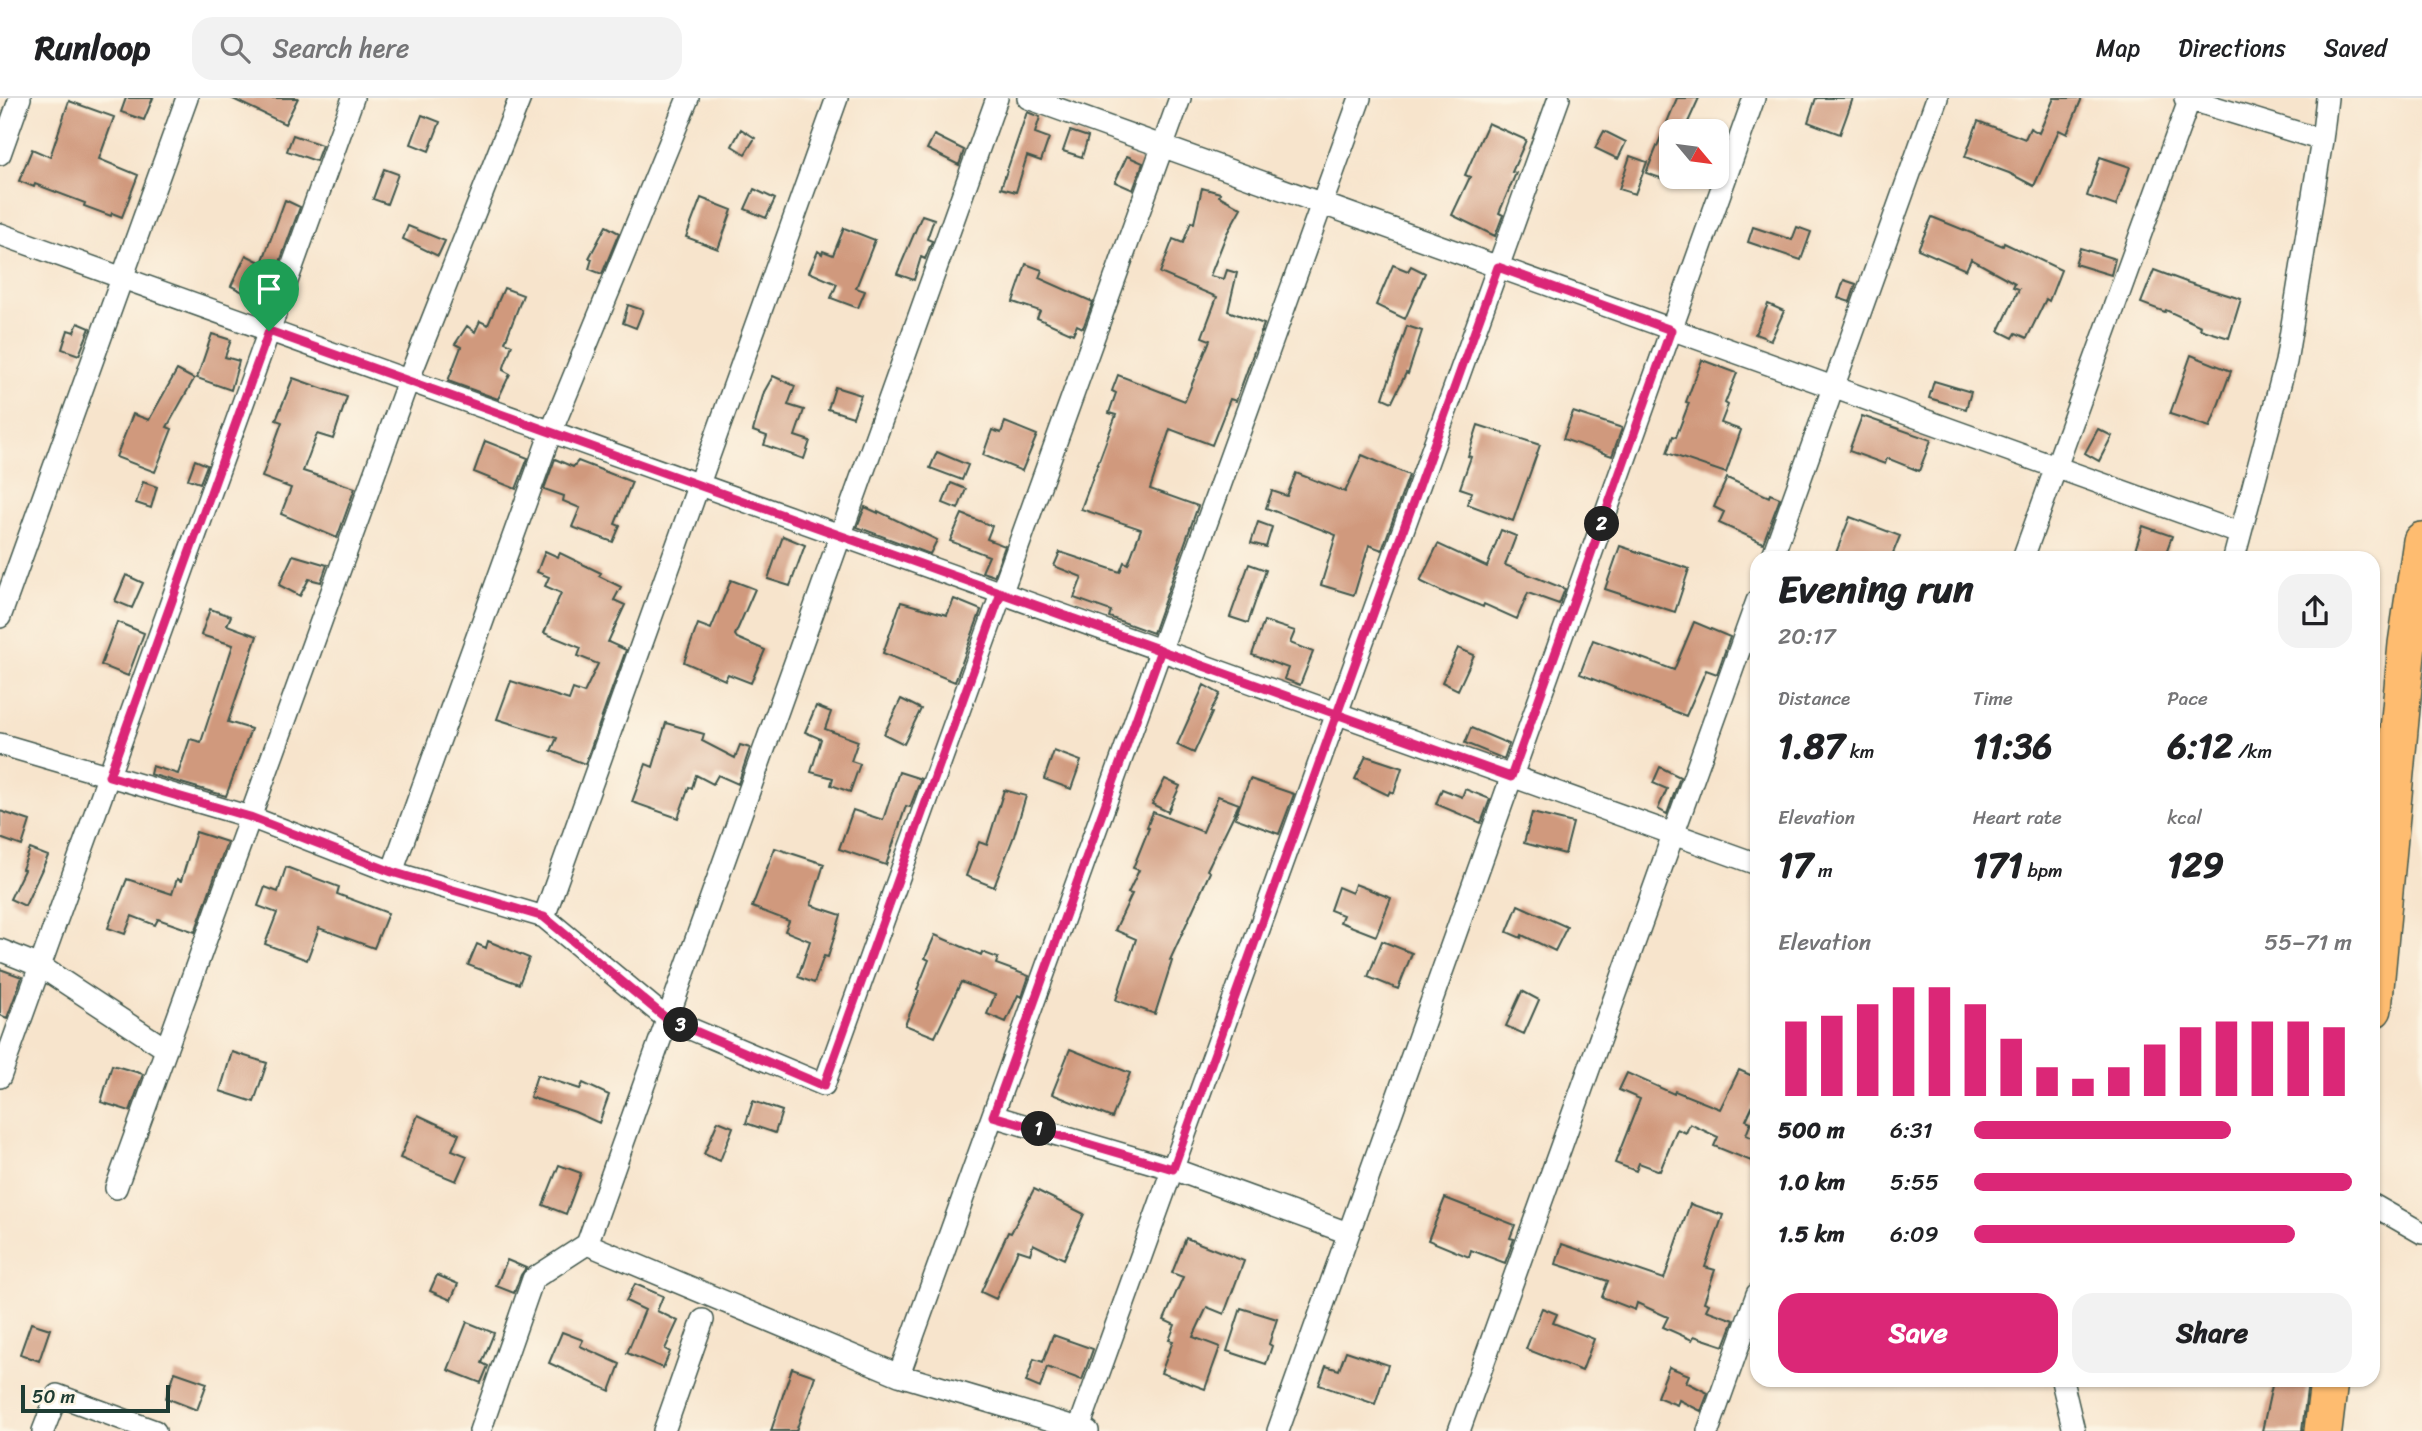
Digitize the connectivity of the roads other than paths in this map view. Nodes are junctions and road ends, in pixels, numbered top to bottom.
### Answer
1 (20, 98) edge
2 (187, 98) edge
3 (353, 98) edge
4 (520, 98) edge
5 (688, 98) edge
6 (837, 98) edge
7 (997, 98) edge
8 (1028, 98) edge
9 (1180, 98) edge
10 (1360, 98) edge
11 (1559, 98) edge
12 (1754, 98) edge
13 (1937, 98) edge
14 (2188, 98) edge
15 (2327, 98) edge
16 (2322, 141) junction
17 (1163, 146) junction
18 (0, 154) edge
19 (1322, 204) junction
20 (0, 234) edge
21 (1498, 267) junction
22 (122, 278) junction
23 (1671, 330) junction
24 (269, 331) junction
25 (408, 381) junction
26 (1834, 387) junction
27 (551, 432) junction
28 (2056, 467) junction
29 (698, 485) junction
30 (2239, 533) junction
31 (840, 536) junction
32 (2422, 541) edge
33 (1775, 551) edge
34 (2030, 551) edge
35 (2235, 551) edge
36 (1001, 593) junction
37 (0, 617) edge
38 (1750, 620) edge
39 (1161, 650) junction
40 (1337, 714) junction
41 (0, 744) edge
42 (109, 776) junction
43 (1511, 777) junction
44 (250, 817) junction
45 (1673, 834) junction
46 (1750, 862) edge
47 (392, 872) junction
48 (544, 917) junction
49 (2380, 934) edge
50 (0, 950) edge
51 (40, 966) junction
52 (667, 1019) junction
53 (166, 1049) junction
54 (0, 1077) edge
55 (993, 1116) junction
56 (1173, 1169) junction
57 (116, 1188) dead end
58 (2380, 1209) edge
59 (1349, 1233) junction
60 (2422, 1233) edge
61 (587, 1244) junction
62 (1750, 1314) edge
63 (703, 1320) dead end
64 (900, 1375) junction
65 (2063, 1387) edge
66 (2328, 1387) edge
67 (1084, 1429) edge
68 (43, 1431) edge
69 (155, 1431) edge
70 (480, 1431) edge
71 (664, 1431) edge
72 (1278, 1431) edge
73 (1459, 1431) edge
74 (1708, 1431) edge
75 (2074, 1431) edge
76 (2323, 1431) edge

1 - 18 street
2 - 22 street
3 - 24 street
4 - 25 street
5 - 27 street
6 - 29 street
7 - 31 street
8 - 17 street
9 - 17 street
10 - 19 street
11 - 21 street
12 - 23 street
13 - 26 street
14 - 16 street
14 - 28 street
15 - 16 street
16 - 30 street
17 - 19 street
17 - 36 street
19 - 21 street
19 - 39 street
20 - 22 street
21 - 23 street
21 - 40 street
22 - 24 street
22 - 37 street
23 - 26 street
23 - 43 street
24 - 25 street
24 - 42 street
25 - 27 street
25 - 44 street
26 - 28 street
26 - 33 street
27 - 29 street
27 - 47 street
28 - 30 street
28 - 34 street
29 - 31 street
29 - 48 street
30 - 35 street
31 - 36 street
31 - 52 street
32 - 49 highway
36 - 39 street
36 - 52 street
38 - 45 street
39 - 40 street
39 - 55 street
40 - 43 street
40 - 56 street
41 - 42 street
42 - 44 street
42 - 51 street
43 - 45 street
43 - 59 street
44 - 47 street
44 - 53 street
45 - 46 street
45 - 73 street
47 - 48 street
48 - 52 street
50 - 51 street
51 - 53 street
51 - 54 street
52 - 61 street
53 - 57 street
55 - 56 street
55 - 64 street
56 - 59 street
56 - 67 street
58 - 60 street
59 - 72 street
61 - 64 street
61 - 70 street
62 - 74 street
63 - 71 street
64 - 67 street
65 - 75 street
66 - 76 highway
68 - 69 street

